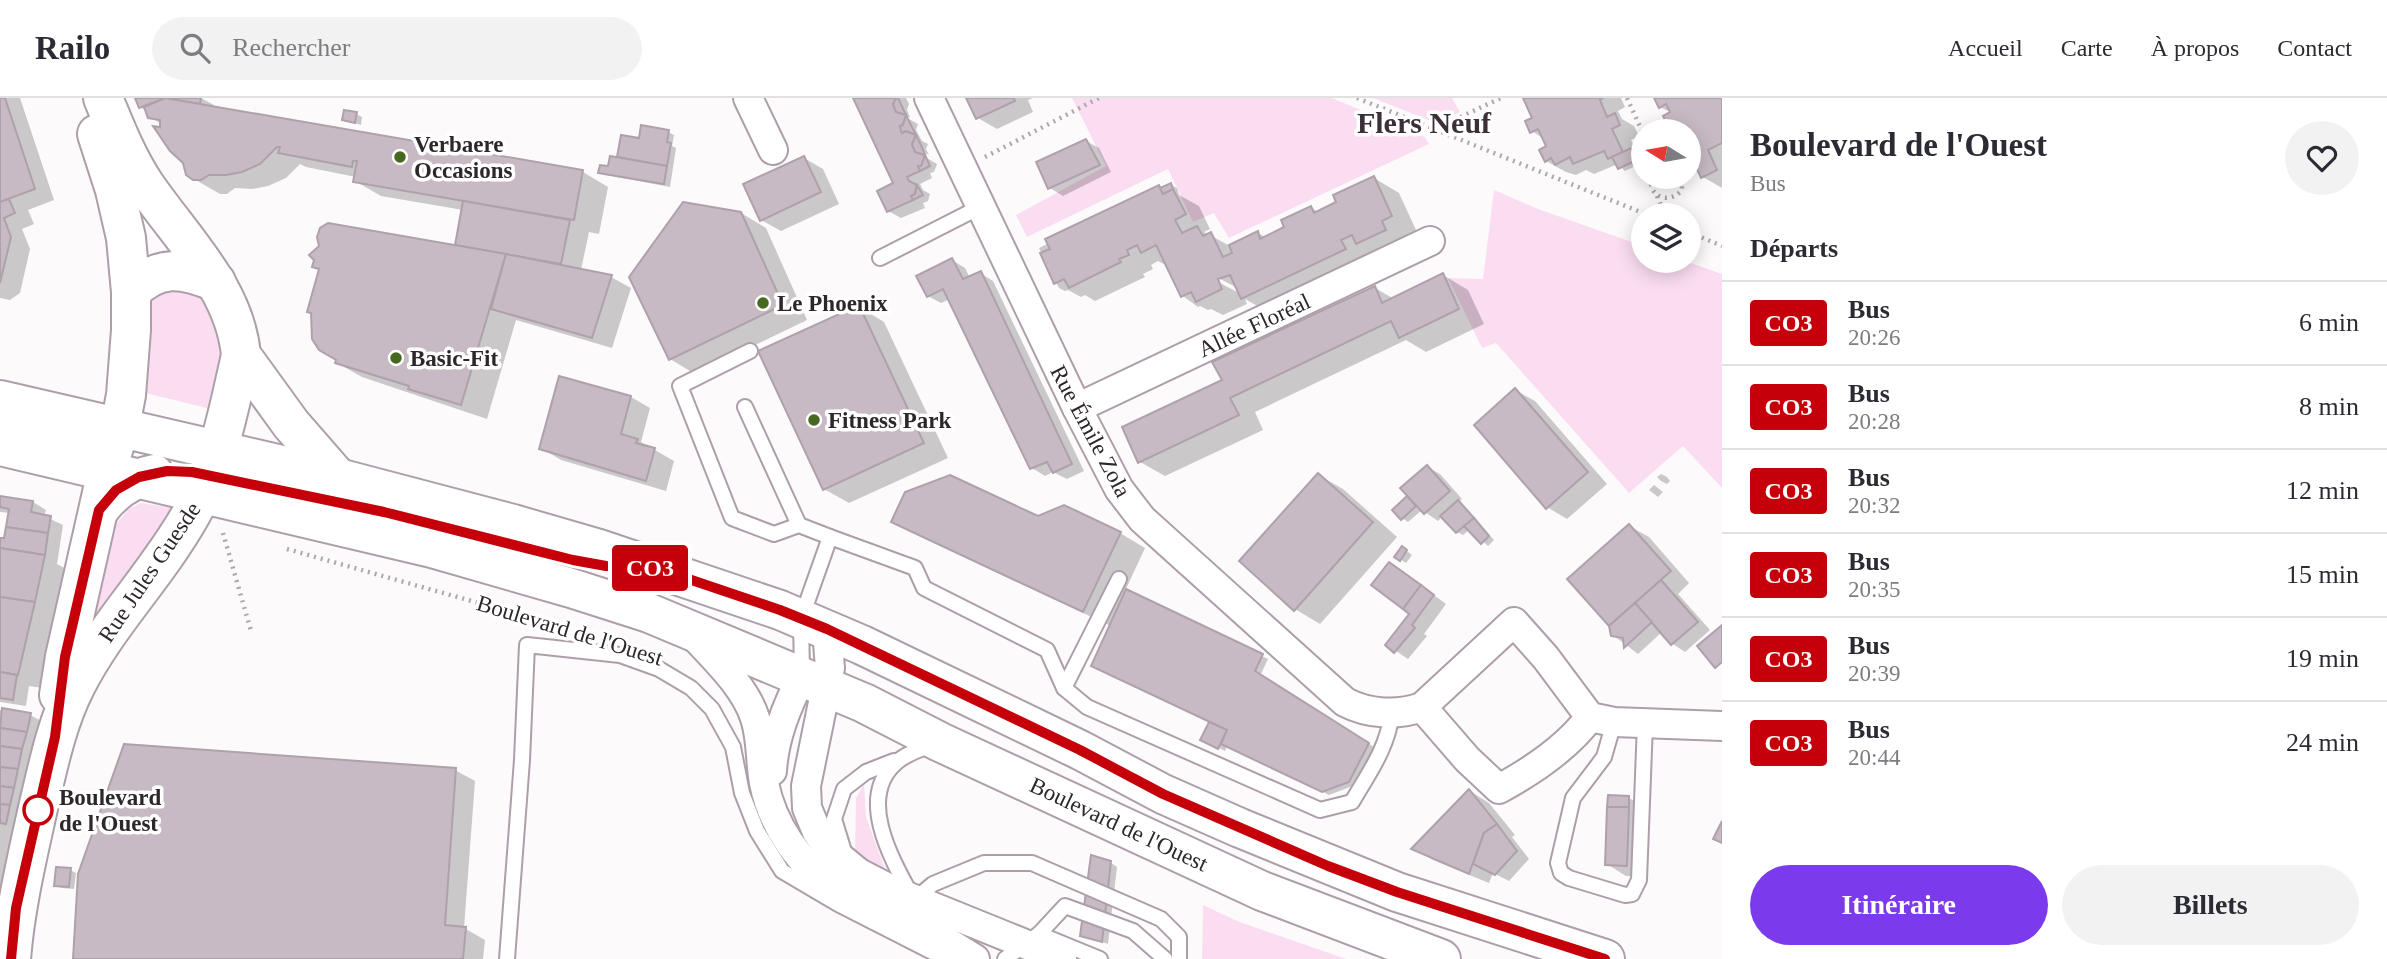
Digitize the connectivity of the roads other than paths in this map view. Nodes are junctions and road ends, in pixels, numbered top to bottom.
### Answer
1 (86, 98) edge
2 (103, 98) edge
3 (748, 98) edge
4 (929, 98) edge
5 (773, 150) dead end
6 (980, 206) junction
7 (1430, 242) dead end
8 (880, 258) dead end
9 (216, 282) junction
10 (131, 292) junction
11 (750, 351) dead end
12 (241, 355) junction
13 (0, 400) edge
14 (745, 407) dead end
15 (1077, 408) junction
16 (0, 423) edge
17 (0, 446) edge
18 (120, 455) junction
19 (203, 466) junction
20 (338, 478) junction
21 (799, 525) junction
22 (830, 537) junction
23 (656, 568) junction
24 (1119, 579) dead end
25 (814, 624) junction
26 (686, 628) junction
27 (820, 677) junction
28 (1064, 688) junction
29 (1422, 706) junction
30 (1392, 713) junction
31 (1602, 720) junction
32 (1645, 724) junction
33 (1722, 726) edge
34 (55, 737) junction
35 (940, 742) junction
36 (898, 760) junction
37 (1163, 794) junction
38 (778, 822) junction
39 (848, 866) junction
40 (914, 900) junction
41 (1023, 946) edge
42 (11, 959) edge
43 (506, 959) edge
44 (946, 959) edge
45 (975, 959) edge
46 (1062, 959) edge
47 (1100, 959) edge
48 (1165, 959) edge
49 (1179, 959) edge
50 (1441, 959) edge
51 (1605, 959) edge

1 - 10 main road
2 - 9 main road
3 - 5 street
4 - 6 street, Rue Émile Zola
6 - 8 lane
6 - 15 street, Rue Émile Zola
7 - 15 street, Allée Floréal
9 - 10 main road
9 - 12 main road
10 - 18 main road
11 - 21 lane
12 - 19 main road
12 - 20 main road
13 - 18 main road, Boulevard de l'Ouest
14 - 21 lane
15 - 30 street, Rue Émile Zola
16 - 18 main road, Boulevard de l'Ouest
17 - 18 main road, Boulevard de l'Ouest
18 - 19 main road, Boulevard de l'Ouest
18 - 19 main road
18 - 34 main road, Rue Jules Guesde
19 - 20 main road, Boulevard de l'Ouest
19 - 23 main road
19 - 26 main road, Boulevard de l'Ouest
19 - 34 main road, Rue Jules Guesde
20 - 23 main road, Boulevard de l'Ouest
21 - 22 lane
22 - 25 lane
22 - 28 lane
23 - 25 main road, Boulevard de l'Ouest
24 - 28 lane
25 - 27 street
25 - 37 main road, Boulevard de l'Ouest
26 - 27 main road, Boulevard de l'Ouest
26 - 38 street, Boulevard de l'Ouest
27 - 35 main road, Boulevard de l'Ouest
27 - 37 main road
27 - 38 street
27 - 39 street
28 - 30 lane
29 - 30 street, Rue Émile Zola
29 - 31 street
29 - 31 street, Rue Émile Zola
31 - 32 street
31 - 32 lane
32 - 33 street
34 - 42 main road, Rue Jules Guesde
35 - 36 lane
35 - 50 main road, Boulevard de l'Ouest
36 - 39 lane
36 - 40 lane
37 - 51 main road, Boulevard de l'Ouest
38 - 45 street
39 - 40 street
40 - 41 street
40 - 49 lane
41 - 46 street
41 - 47 lane
41 - 48 lane
43 - 44 lane

